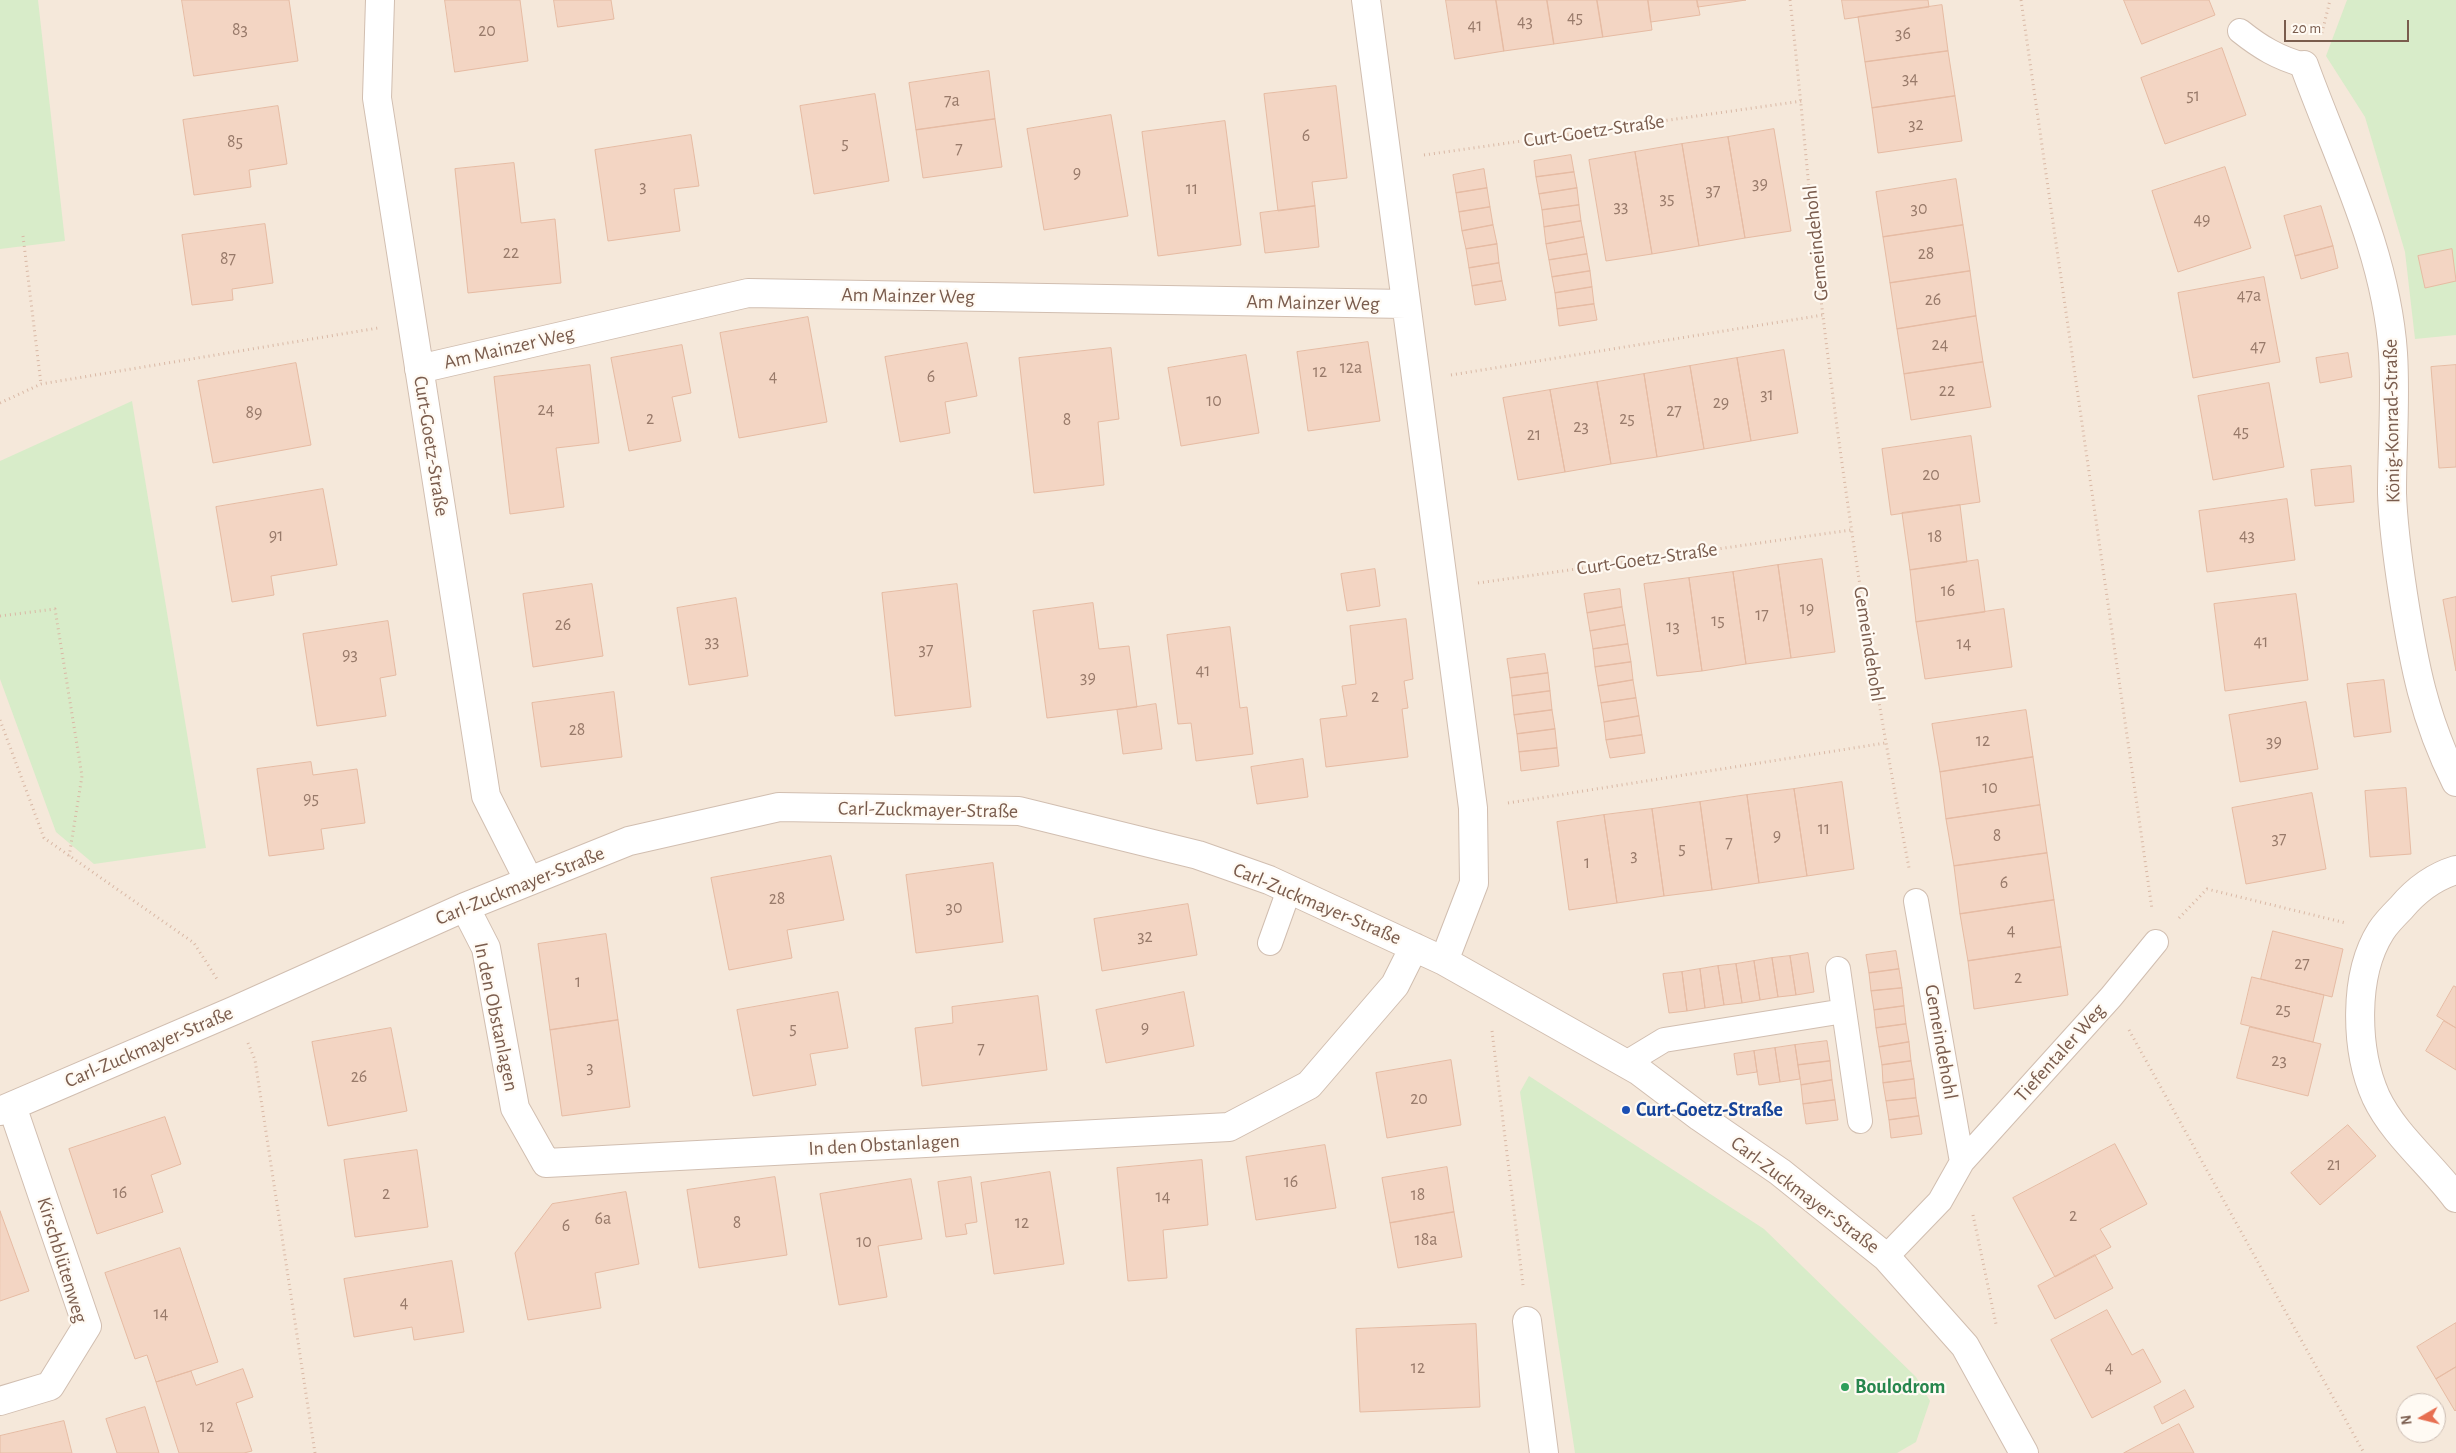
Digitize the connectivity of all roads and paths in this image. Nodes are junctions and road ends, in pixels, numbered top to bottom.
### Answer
1 (380, 0) edge
2 (1366, 0) edge
3 (1790, 0) edge
4 (2021, 0) edge
5 (2240, 31) dead end
6 (2304, 65) joint
7 (1802, 101) junction
8 (1387, 161) junction
9 (23, 236) dead end
10 (1406, 304) junction
11 (1823, 315) junction
12 (412, 322) junction
13 (419, 368) junction
14 (1416, 380) junction
15 (41, 384) junction
16 (0, 403) edge
17 (1851, 530) junction
18 (1444, 588) junction
19 (0, 616) edge
20 (0, 720) edge
21 (1885, 743) junction
22 (2456, 782) edge
23 (1473, 808) junction
24 (69, 857) junction
25 (2456, 870) edge
26 (529, 881) junction
27 (1289, 890) junction
28 (1916, 901) joint
29 (465, 906) junction
30 (2381, 931) junction
31 (2156, 942) junction
32 (1270, 943) dead end
33 (1414, 947) junction
34 (1444, 960) junction
35 (1838, 969) dead end
36 (2111, 997) junction
37 (234, 1011) junction
38 (1844, 1011) junction
39 (1491, 1026) dead end
40 (1626, 1063) junction
41 (6, 1109) edge
42 (1860, 1121) dead end
43 (1962, 1162) junction
44 (2456, 1198) edge
45 (1886, 1257) junction
46 (1527, 1321) joint
47 (1996, 1325) dead end
48 (0, 1402) edge
49 (2020, 1452) edge
50 (315, 1453) edge
51 (1544, 1453) edge
52 (2364, 1453) edge

1 - 12 street, Curt-Goetz-Straße
2 - 8 street
3 - 7 path, Gemeindehohl
4 - 31 path
5 - 6 lane
6 - 22 street, König-Konrad-Straße
7 - 8 path, Curt-Goetz-Straße
7 - 11 path, Gemeindehohl
8 - 10 street
9 - 15 path
10 - 13 street, Am Mainzer Weg
10 - 14 street
11 - 14 path
11 - 17 path, Gemeindehohl
12 - 13 street, Curt-Goetz-Straße
12 - 15 path
13 - 26 street, Curt-Goetz-Straße
14 - 18 street
15 - 16 path
17 - 18 path, Curt-Goetz-Straße
17 - 21 path, Gemeindehohl
18 - 23 street
19 - 24 path
20 - 24 path
21 - 23 path
21 - 28 path, Gemeindehohl
23 - 34 street
24 - 37 path
25 - 30 street
26 - 27 street, Carl-Zuckmayer-Straße
26 - 29 street, Carl-Zuckmayer-Straße
27 - 32 lane
27 - 33 street, Carl-Zuckmayer-Straße
28 - 43 lane, Gemeindehohl
29 - 33 street, In den Obstanlagen
29 - 37 street, Carl-Zuckmayer-Straße
30 - 31 path
30 - 44 street
31 - 36 lane, Tiefentaler Weg
33 - 34 street, Carl-Zuckmayer-Straße
34 - 40 street, Carl-Zuckmayer-Straße
35 - 38 lane
36 - 43 lane, Tiefentaler Weg
36 - 52 path
37 - 41 street, Carl-Zuckmayer-Straße
37 - 50 path
38 - 40 lane
38 - 42 lane
39 - 46 path
40 - 45 street, Carl-Zuckmayer-Straße
41 - 48 street, Kirschblütenweg
43 - 45 lane
43 - 47 path
45 - 49 street, Carl-Zuckmayer-Straße
46 - 51 street

